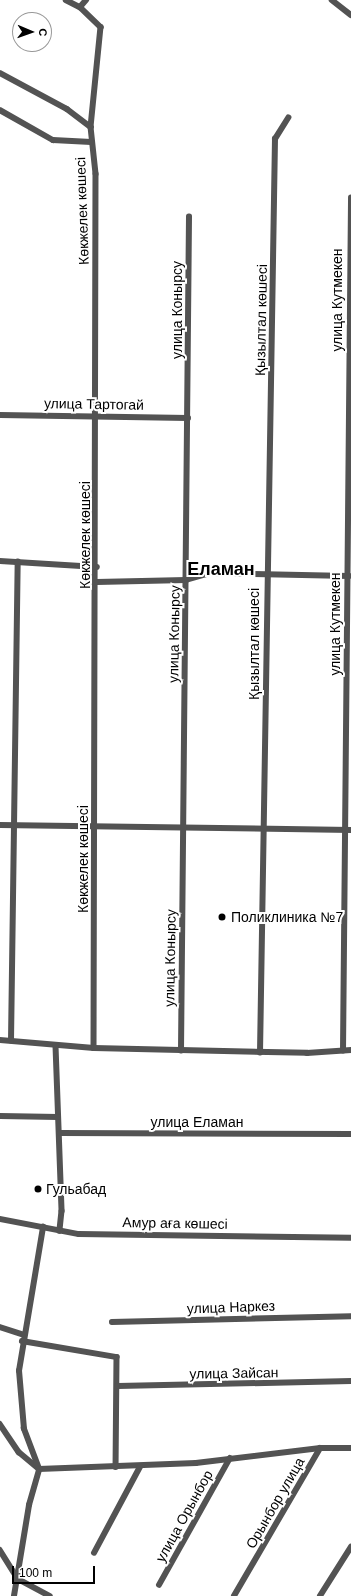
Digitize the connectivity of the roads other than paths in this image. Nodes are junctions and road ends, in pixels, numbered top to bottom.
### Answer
1 (66, 0) edge
2 (86, 0) edge
3 (332, 0) edge
4 (80, 7) junction
5 (351, 15) edge
6 (0, 73) edge
7 (0, 110) edge
8 (288, 118) dead end
9 (91, 128) junction
10 (91, 142) junction
11 (351, 198) edge
12 (189, 217) dead end
13 (96, 414) junction
14 (0, 415) edge
15 (188, 418) junction
16 (0, 562) edge
17 (18, 562) junction
18 (97, 567) junction
19 (267, 575) junction
20 (349, 576) edge
21 (186, 580) junction
22 (97, 582) junction
23 (0, 825) edge
24 (12, 825) junction
25 (95, 827) junction
26 (184, 828) junction
27 (265, 828) junction
28 (349, 830) edge
29 (0, 1040) edge
30 (11, 1041) junction
31 (56, 1046) junction
32 (94, 1048) junction
33 (351, 1050) edge
34 (181, 1051) junction
35 (343, 1051) junction
36 (260, 1053) junction
37 (0, 1116) edge
38 (58, 1117) junction
39 (60, 1133) junction
40 (351, 1134) edge
41 (0, 1219) edge
42 (43, 1227) junction
43 (60, 1231) junction
44 (351, 1238) edge
45 (351, 1316) edge
46 (112, 1322) dead end
47 (0, 1327) edge
48 (23, 1338) junction
49 (351, 1381) edge
50 (118, 1386) junction
51 (0, 1424) edge
52 (320, 1448) junction
53 (351, 1448) edge
54 (230, 1458) junction
55 (116, 1467) junction
56 (140, 1467) junction
57 (39, 1469) junction
58 (351, 1547) edge
59 (0, 1550) edge
60 (94, 1553) dead end
61 (18, 1579) junction
62 (159, 1585) dead end
63 (14, 1596) edge
64 (50, 1596) edge
65 (234, 1596) edge
66 (320, 1596) edge

1 - 4 street
2 - 4 street
3 - 5 street
4 - 9 street, Көкжелек көшесі
6 - 9 street
7 - 10 street
8 - 19 street, Қызылтал көшесі
9 - 10 street, Көкжелек көшесі
10 - 13 street, Көкжелек көшесі
11 - 20 street, улица Кутмекен
12 - 15 street, улица Конырсу
13 - 14 street, улица Тартогай
13 - 15 street, улица Тартогай
13 - 18 street, Көкжелек көшесі
15 - 21 street, улица Конырсу
16 - 17 street
17 - 18 street
17 - 24 street
18 - 22 street, Көкжелек көшесі
19 - 20 street
19 - 21 street
19 - 27 street, Қызылтал көшесі
20 - 28 street, улица Кутмекен
21 - 22 street
21 - 26 street, улица Конырсу
22 - 25 street, Көкжелек көшесі
23 - 24 street
24 - 25 street
24 - 30 street
25 - 26 street
25 - 32 street, Көкжелек көшесі
26 - 27 street
26 - 34 street, улица Конырсу
27 - 28 street
27 - 36 street, Қызылтал көшесі
28 - 35 street, улица Кутмекен
29 - 30 street
30 - 31 street
31 - 32 street
31 - 38 street
32 - 34 street
33 - 35 street
34 - 36 street
35 - 36 street
37 - 38 street
38 - 39 street
39 - 40 street, улица Еламан
39 - 43 street
41 - 42 street, Амур аға көшесі
42 - 43 street, Амур аға көшесі
42 - 48 street
43 - 44 street, Амур аға көшесі
45 - 46 street, улица Наркез
47 - 48 street
48 - 50 street
48 - 57 street
49 - 50 street, улица Зайсан
50 - 55 street
51 - 57 street
52 - 53 street, Орынбор улица
52 - 54 street, улица Орынбор
52 - 65 street, Орынбор улица
54 - 56 street, улица Орынбор
54 - 62 street, улица Орынбор
55 - 56 street, улица Орынбор
55 - 57 street, улица Орынбор
56 - 60 street
57 - 61 street
58 - 66 street
59 - 61 street
61 - 63 street
61 - 64 street

